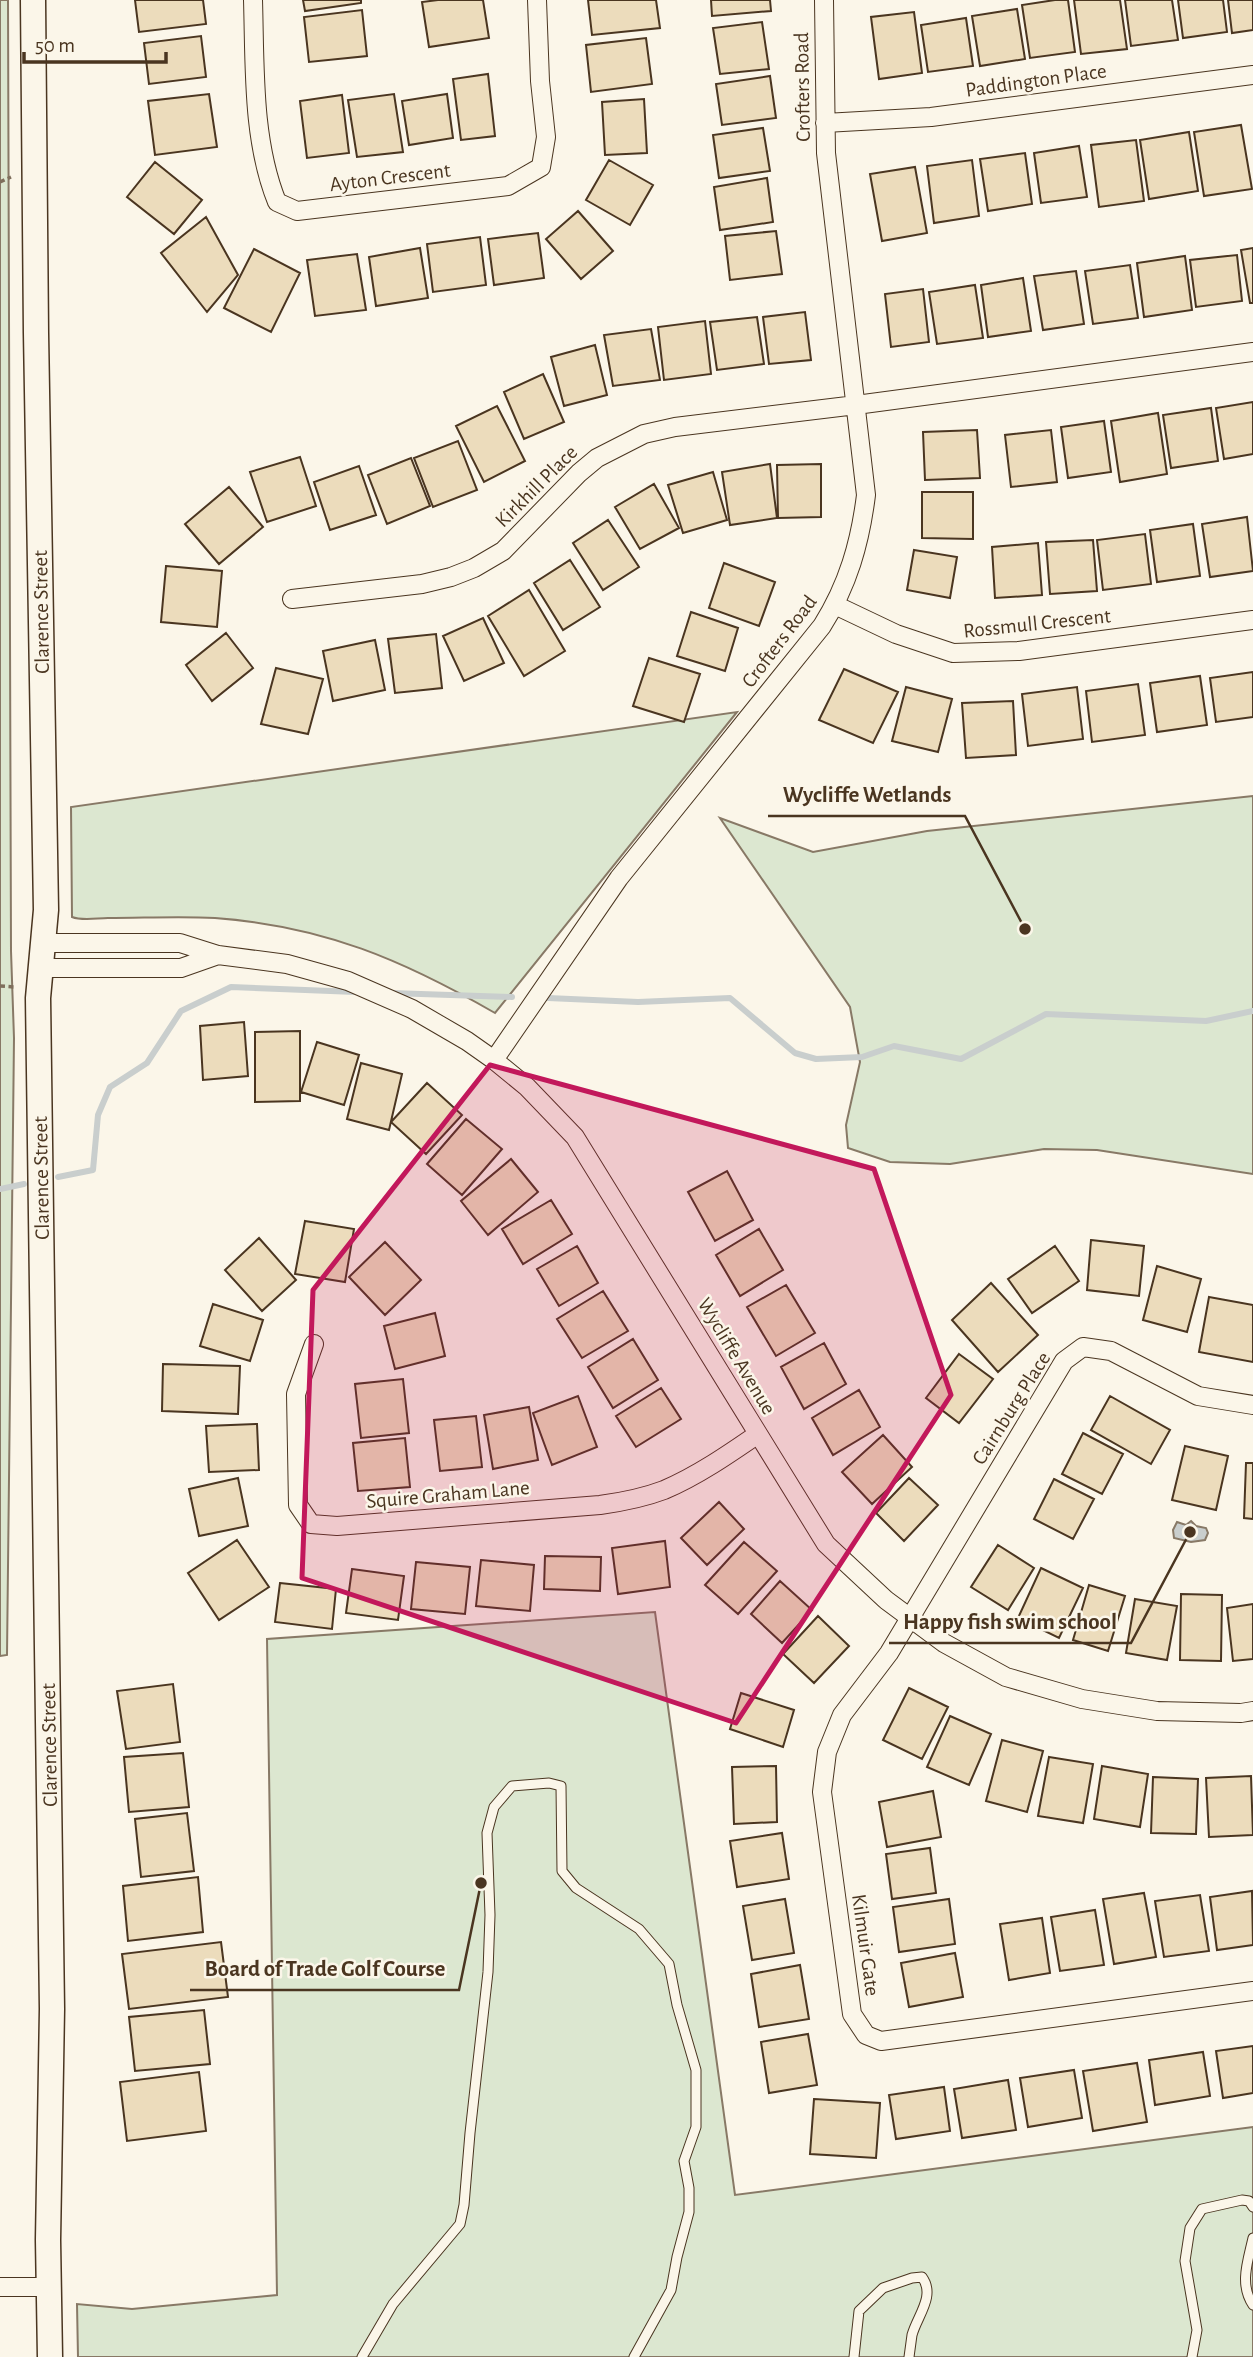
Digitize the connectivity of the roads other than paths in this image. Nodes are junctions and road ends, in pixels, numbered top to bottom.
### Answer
1 (33, 0) edge
2 (253, 0) edge
3 (537, 0) edge
4 (824, 0) edge
5 (1253, 75) edge
6 (825, 123) junction
7 (1253, 352) edge
8 (856, 405) junction
9 (292, 599) dead end
10 (835, 605) junction
11 (1253, 620) edge
12 (43, 943) junction
13 (218, 955) junction
14 (41, 968) junction
15 (494, 1060) junction
16 (314, 1344) dead end
17 (1253, 1405) edge
18 (758, 1434) junction
19 (909, 1617) junction
20 (1253, 1711) edge
21 (1253, 1991) edge
22 (1253, 2207) edge
23 (1253, 2238) edge
24 (0, 2287) edge
25 (49, 2287) junction
26 (1253, 2305) edge
27 (50, 2357) edge
28 (362, 2357) edge
29 (634, 2357) edge
30 (854, 2357) edge
31 (909, 2357) edge
32 (1192, 2357) edge

1 - 12 street, Clarence Street
2 - 3 street, Ayton Crescent
4 - 6 street, Crofters Road
5 - 6 street, Paddington Place
6 - 8 street, Crofters Road
7 - 8 street
8 - 9 street, Kirkhill Place
8 - 10 street, Crofters Road
10 - 11 street, Rossmull Crescent
10 - 15 street, Crofters Road
12 - 13 street, Wycliffe Avenue
12 - 14 street, Clarence Street
13 - 14 street, Wycliffe Avenue
13 - 15 street, Wycliffe Avenue
14 - 25 street, Clarence Street
15 - 18 street, Wycliffe Avenue
16 - 18 street, Squire Graham Lane
17 - 19 street, Cairnburg Place
18 - 19 street, Wycliffe Avenue
19 - 20 street, Wycliffe Avenue
19 - 21 street, Kilmuir Gate
22 - 32 lane
23 - 26 lane
24 - 25 street
25 - 27 street, Clarence Street
28 - 29 lane
30 - 31 lane

